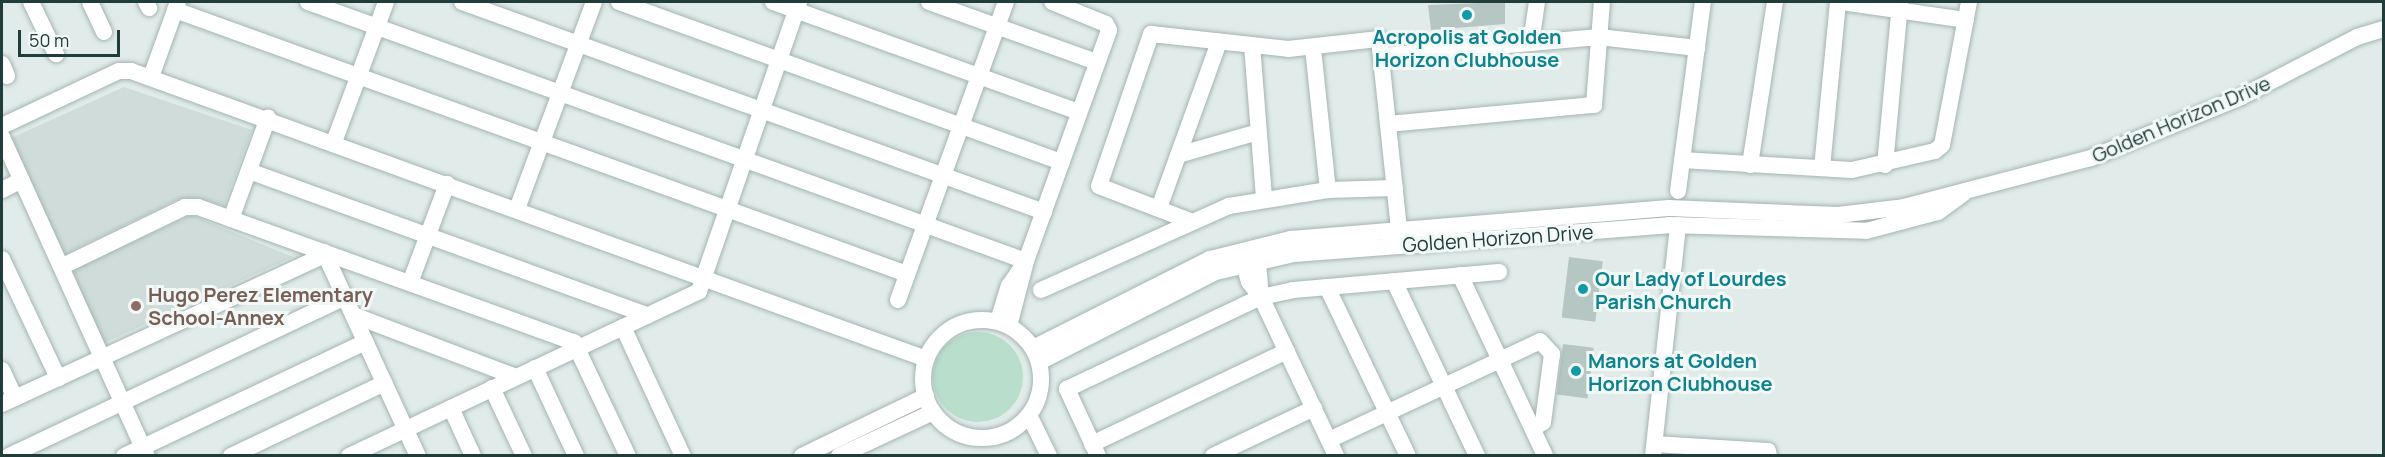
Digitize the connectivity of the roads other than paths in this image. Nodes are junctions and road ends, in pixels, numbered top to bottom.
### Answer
1 (32, 2) edge
2 (90, 2) edge
3 (308, 2) edge
4 (386, 2) edge
5 (462, 2) edge
6 (594, 2) edge
7 (619, 2) edge
8 (773, 2) edge
9 (929, 2) edge
10 (1006, 2) edge
11 (1052, 2) edge
12 (1537, 2) edge
13 (1602, 2) edge
14 (1703, 2) edge
15 (1775, 2) edge
16 (1839, 2) edge
17 (1970, 2) edge
18 (177, 6) edge
19 (798, 6) edge
20 (1899, 6) edge
21 (1966, 20) junction
22 (376, 26) junction
23 (997, 26) junction
24 (2384, 29) edge
25 (104, 32) dead end
26 (1599, 37) junction
27 (1219, 42) junction
28 (579, 43) junction
29 (1531, 43) junction
30 (1252, 45) junction
31 (1313, 48) junction
32 (1697, 48) junction
33 (56, 54) dead end
34 (1382, 56) junction
35 (779, 59) junction
36 (1097, 62) junction
37 (358, 76) junction
38 (979, 76) junction
39 (151, 77) junction
40 (560, 93) junction
41 (761, 109) junction
42 (1079, 112) junction
43 (268, 118) junction
44 (1388, 124) junction
45 (961, 125) junction
46 (2, 126) edge
47 (1258, 132) junction
48 (2, 137) edge
49 (334, 142) junction
50 (542, 142) junction
51 (1178, 155) junction
52 (744, 159) junction
53 (1682, 160) junction
54 (1062, 162) junction
55 (1750, 165) junction
56 (1885, 165) junction
57 (1822, 168) junction
58 (249, 171) junction
59 (944, 174) junction
60 (22, 180) junction
61 (447, 184) junction
62 (1971, 188) junction
63 (1395, 189) junction
64 (2, 190) edge
65 (1328, 190) junction
66 (1678, 191) dead end
67 (1264, 199) junction
68 (727, 208) junction
69 (1159, 208) junction
70 (517, 209) junction
71 (1044, 212) junction
72 (231, 219) junction
73 (1190, 221) junction
74 (925, 225) junction
75 (1678, 225) junction
76 (428, 236) junction
77 (1400, 237) junction
78 (325, 254) junction
79 (1250, 255) junction
80 (2, 259) edge
81 (1026, 261) junction
82 (63, 266) junction
83 (1499, 272) dead end
84 (908, 274) junction
85 (1460, 275) junction
86 (703, 277) junction
87 (1394, 281) junction
88 (410, 283) junction
89 (1327, 287) junction
90 (1041, 290) dead end
91 (345, 297) junction
92 (1261, 297) junction
93 (898, 300) dead end
94 (353, 315) junction
95 (647, 315) junction
96 (1004, 324) junction
97 (623, 327) junction
98 (366, 342) junction
99 (577, 349) junction
100 (1287, 351) junction
101 (1036, 355) junction
102 (103, 356) junction
103 (926, 358) junction
104 (1500, 360) junction
105 (535, 368) junction
106 (2, 370) edge
107 (516, 377) junction
108 (58, 378) junction
109 (385, 383) junction
110 (1444, 386) junction
111 (492, 388) junction
112 (8, 401) edge
113 (123, 402) junction
114 (929, 404) junction
115 (451, 408) junction
116 (1314, 408) junction
117 (1388, 413) junction
118 (1029, 415) junction
119 (406, 428) junction
120 (1533, 429) junction
121 (1333, 448) edge
122 (1095, 450) edge
123 (1654, 450) edge
124 (145, 451) edge
125 (357, 454) edge
126 (9, 456) edge
127 (124, 456) edge
128 (231, 456) edge
129 (418, 456) edge
130 (472, 456) edge
131 (524, 456) edge
132 (576, 456) edge
133 (628, 456) edge
134 (682, 456) edge
135 (802, 456) edge
136 (839, 456) edge
137 (1049, 456) edge
138 (1213, 456) edge
139 (1408, 456) edge
140 (1477, 456) edge
141 (1545, 456) edge
142 (1769, 456) edge

1 - 33 street
2 - 25 street
3 - 22 street
4 - 22 street
5 - 28 street
6 - 28 street
7 - 35 street
8 - 19 street
9 - 23 street
10 - 23 street
11 - 36 street
12 - 29 street
13 - 26 street
14 - 32 street
15 - 55 street
16 - 20 street
16 - 57 street
17 - 21 street
18 - 37 street
18 - 39 street
19 - 35 street
19 - 38 street
20 - 21 street
20 - 56 street
21 - 56 street
22 - 37 street
22 - 40 street
23 - 36 street
23 - 38 street
24 - 62 street, Golden Horizon Drive
26 - 29 street
26 - 32 street
26 - 44 street
27 - 30 street
27 - 51 street
27 - 69 street
28 - 40 street
28 - 41 street
29 - 34 street
30 - 31 street
30 - 47 street
31 - 34 street
31 - 65 street
32 - 53 street
34 - 44 street
35 - 41 street
35 - 45 street
36 - 42 street
37 - 49 street
37 - 50 street
38 - 42 street
38 - 45 street
39 - 43 street
39 - 46 street
40 - 50 street
40 - 52 street
41 - 52 street
41 - 59 street
42 - 54 street
43 - 49 street
43 - 58 street
44 - 63 street
45 - 54 street
45 - 59 street
47 - 51 street
47 - 67 street
48 - 60 street
49 - 61 street
50 - 68 street
50 - 70 street
51 - 69 street
52 - 68 street
52 - 74 street
53 - 55 street
53 - 66 street
54 - 71 street
55 - 57 street
56 - 57 street
58 - 72 street
58 - 76 street
59 - 71 street
59 - 74 street
60 - 64 street
60 - 82 street
61 - 70 street
61 - 76 street
62 - 75 street, Golden Horizon Drive
62 - 77 street, Golden Horizon Drive
63 - 65 street
63 - 77 street
65 - 67 street
67 - 73 street
68 - 84 street
68 - 86 street
69 - 73 street
70 - 86 street
71 - 81 street
72 - 78 street
72 - 82 street
73 - 90 street
74 - 81 street
74 - 84 street
75 - 77 street, Golden Horizon Drive
75 - 123 street
76 - 88 street
76 - 95 street
77 - 79 street, Golden Horizon Drive
78 - 88 street
78 - 91 street
78 - 102 street
79 - 92 street
79 - 101 street, Golden Horizon Drive
80 - 108 street
81 - 96 street
82 - 102 street
83 - 85 street
84 - 93 street
85 - 87 street
85 - 104 street
86 - 95 street
86 - 103 street
87 - 89 street
87 - 110 street
88 - 99 street
89 - 92 street
89 - 117 street
91 - 94 street
91 - 113 street
92 - 100 street
92 - 122 street
94 - 98 street
94 - 107 street
95 - 97 street
96 - 101 street
96 - 103 street
97 - 99 street
97 - 134 street
98 - 109 street
98 - 124 street
99 - 105 street
99 - 133 street
100 - 116 street
100 - 122 street
101 - 118 street
102 - 108 street
102 - 113 street
103 - 114 street
104 - 110 street
104 - 120 street
104 - 120 street
105 - 107 street
105 - 132 street
106 - 112 street
107 - 111 street
108 - 112 street
109 - 119 street
109 - 128 street
110 - 117 street
110 - 140 street
111 - 115 street
111 - 131 street
113 - 124 street
113 - 126 street
114 - 118 street
114 - 135 street
114 - 136 street
115 - 119 street
115 - 130 street
116 - 121 street
116 - 138 street
117 - 121 street
117 - 139 street
118 - 137 street
119 - 125 street
119 - 129 street
120 - 141 street
123 - 142 street
124 - 127 street

